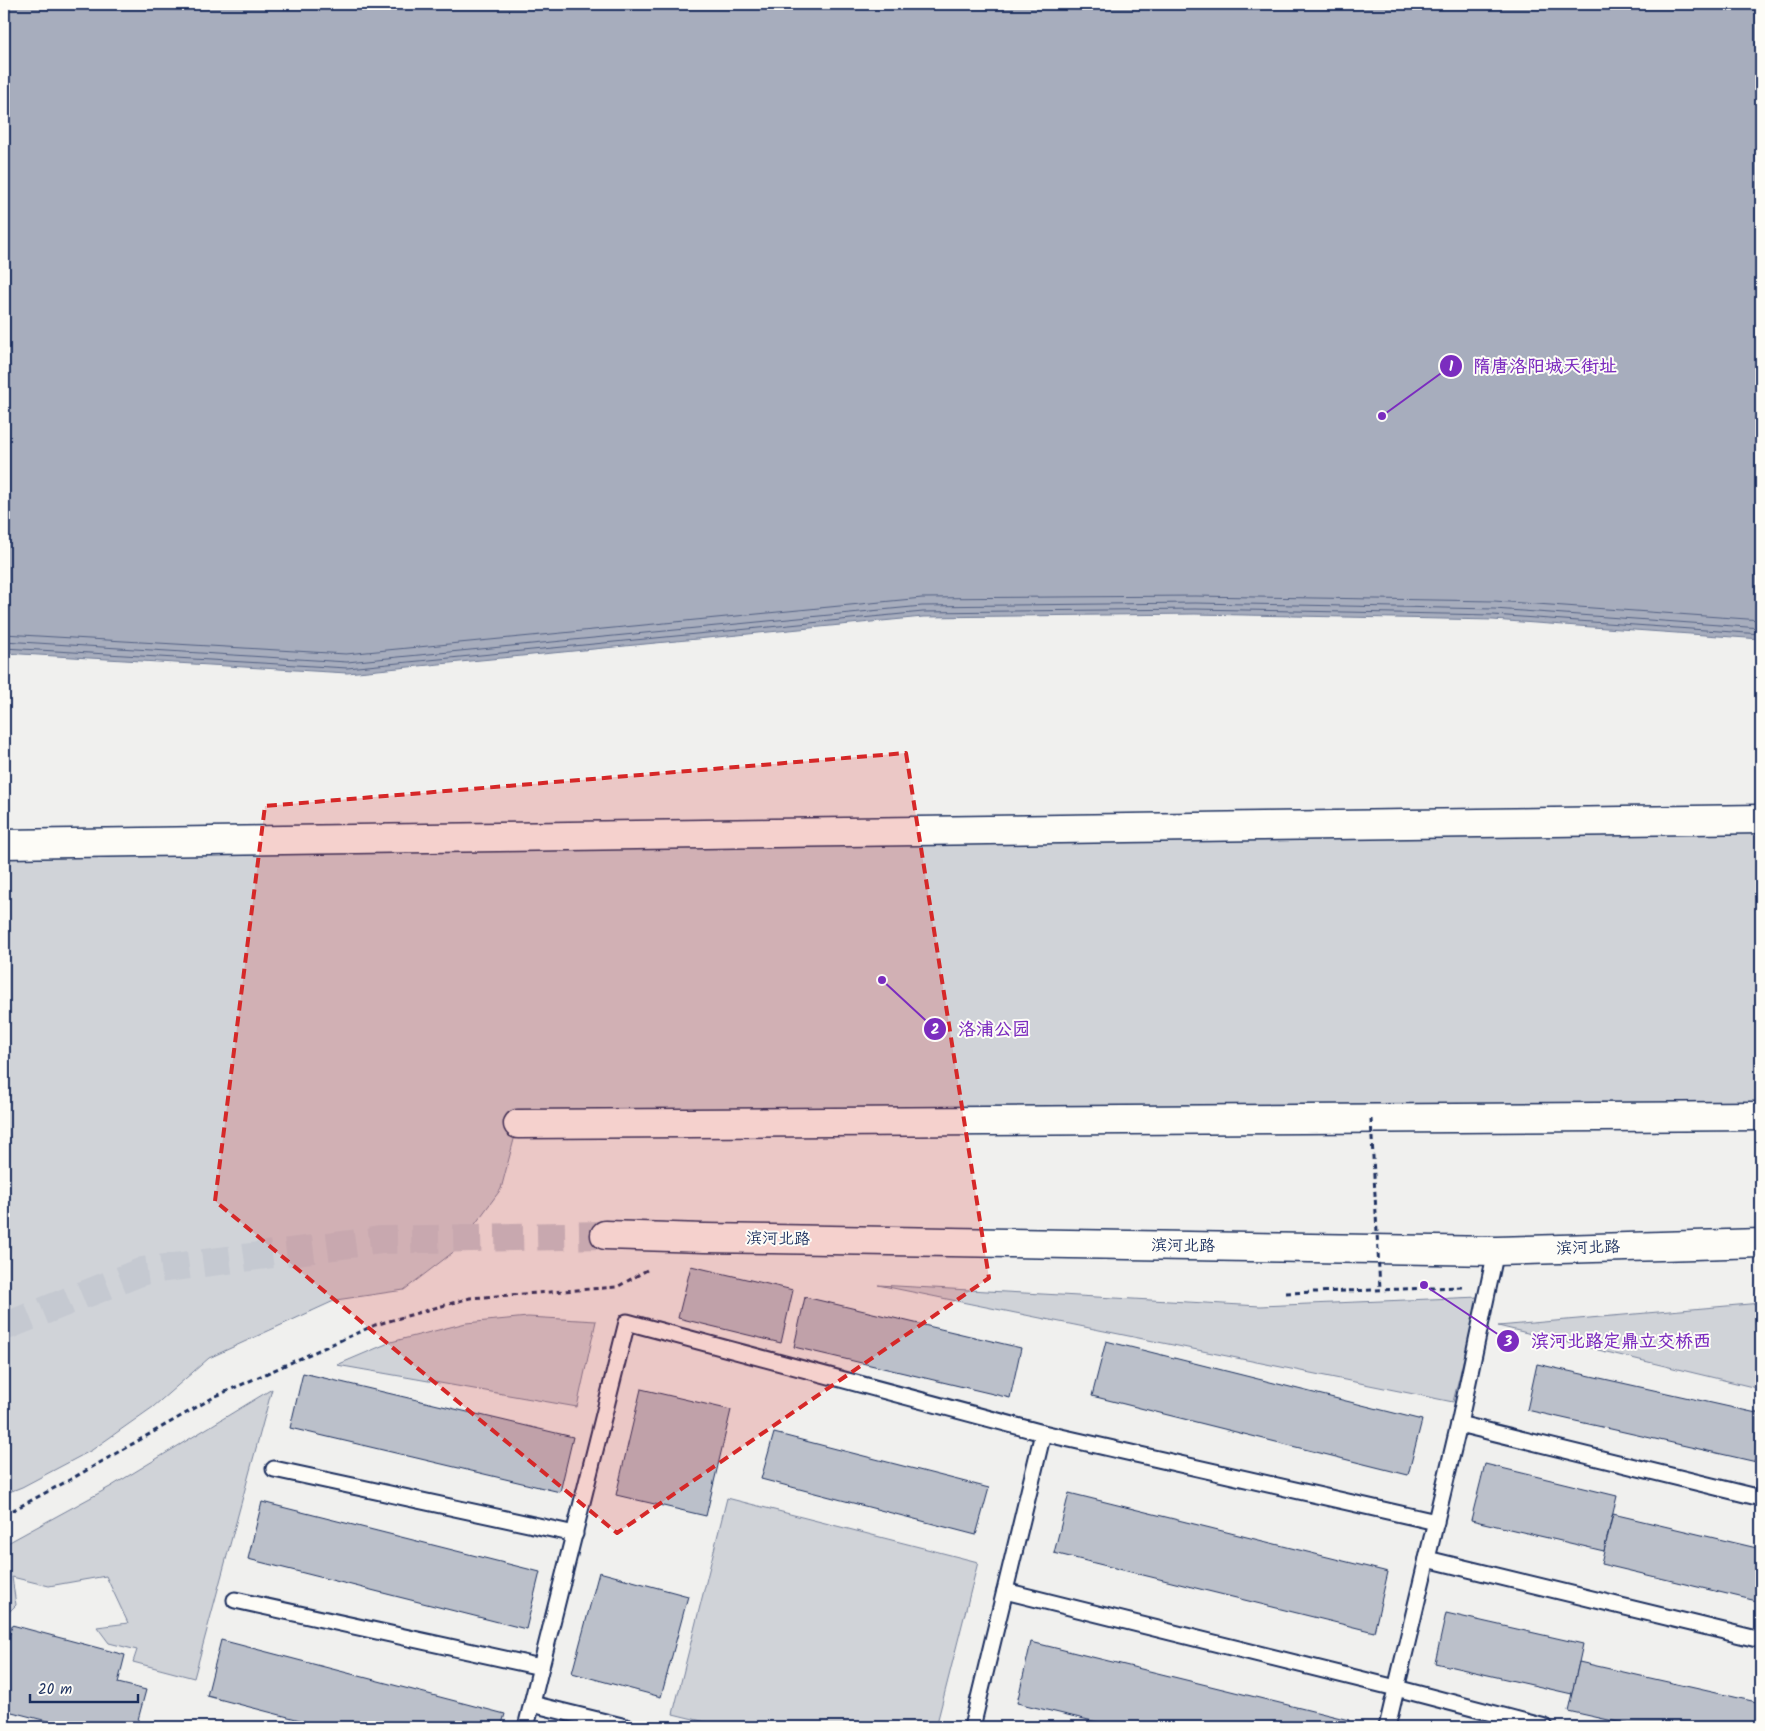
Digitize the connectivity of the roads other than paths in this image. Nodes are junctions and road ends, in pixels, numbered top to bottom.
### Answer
1 (1761, 820) edge
2 (4, 844) edge
3 (1761, 1116) edge
4 (518, 1124) dead end
5 (605, 1235) tunnel mouth
6 (1761, 1243) edge
7 (1496, 1251) junction
8 (1459, 1424) junction
9 (1043, 1432) junction
10 (274, 1469) dead end
11 (1761, 1498) edge
12 (1436, 1522) junction
13 (575, 1534) junction
14 (1427, 1559) junction
15 (1005, 1591) junction
16 (235, 1600) dead end
17 (1761, 1640) edge
18 (541, 1667) junction
19 (1396, 1688) junction
20 (532, 1704) junction
21 (526, 1727) edge
22 (626, 1727) edge
23 (972, 1727) edge
24 (1387, 1727) edge
25 (1545, 1727) edge

1 - 2 street
3 - 4 street
5 - 7 street, 滨河北路
6 - 7 street, 滨河北路
7 - 8 lane
8 - 11 lane
8 - 12 lane
9 - 12 lane
9 - 13 lane
9 - 15 lane
10 - 13 lane
12 - 14 lane
13 - 18 lane
14 - 17 lane
14 - 19 lane
15 - 19 lane
15 - 23 lane
16 - 18 lane
18 - 20 lane
19 - 24 lane
19 - 25 lane
20 - 21 lane
20 - 22 lane

